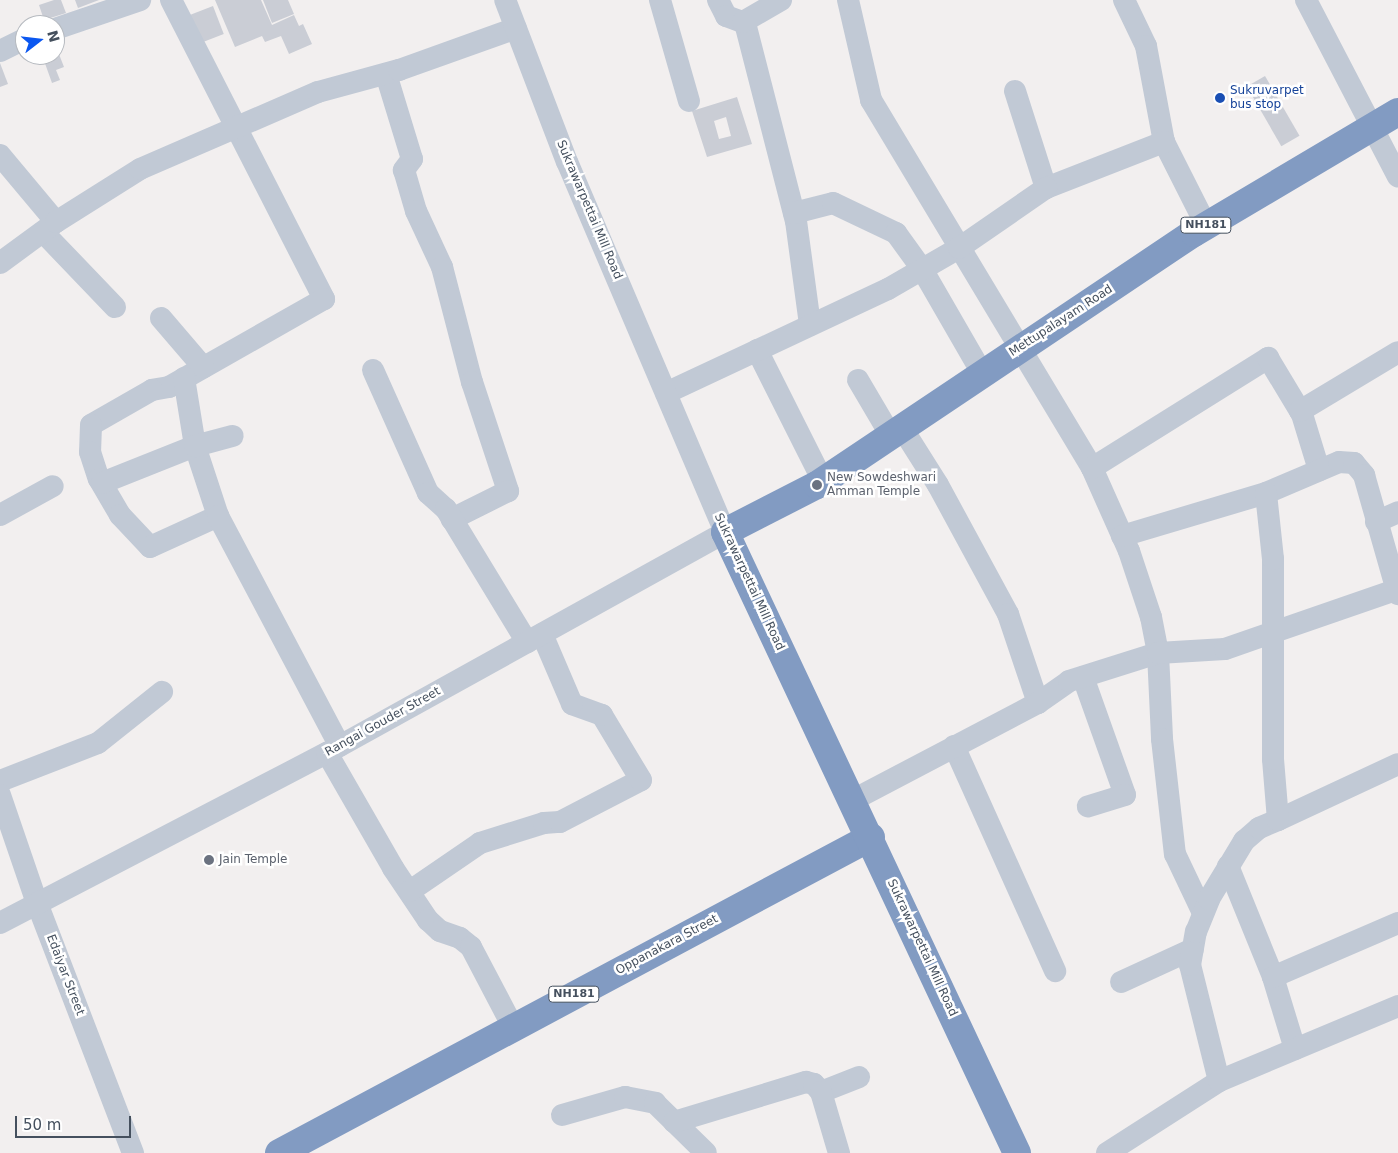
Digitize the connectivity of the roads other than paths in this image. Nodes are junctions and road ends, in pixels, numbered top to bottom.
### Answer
1 (140, 0) edge
2 (171, 0) edge
3 (505, 0) edge
4 (660, 0) edge
5 (718, 0) edge
6 (781, 0) edge
7 (848, 0) edge
8 (1124, 0) edge
9 (1306, 0) edge
10 (743, 22) junction
11 (65, 26) edge
12 (516, 28) junction
13 (15, 44) edge
14 (0, 51) edge
15 (386, 74) junction
16 (1015, 91) dead end
17 (688, 101) dead end
18 (1398, 112) edge
19 (235, 126) junction
20 (1370, 126) junction
21 (1164, 142) junction
22 (0, 155) edge
23 (1398, 177) edge
24 (1046, 188) junction
25 (794, 213) junction
26 (1206, 225) junction
27 (49, 227) junction
28 (959, 248) junction
29 (0, 263) edge
30 (922, 269) junction
31 (115, 307) dead end
32 (161, 318) dead end
33 (810, 325) junction
34 (1019, 348) junction
35 (757, 350) junction
36 (1398, 352) edge
37 (203, 367) junction
38 (373, 370) dead end
39 (982, 373) junction
40 (184, 378) junction
41 (858, 380) dead end
42 (666, 393) junction
43 (1301, 411) junction
44 (896, 432) junction
45 (233, 436) dead end
46 (195, 446) junction
47 (1092, 468) junction
48 (1319, 470) junction
49 (823, 480) junction
50 (102, 483) junction
51 (54, 486) dead end
52 (1266, 493) junction
53 (1398, 512) edge
54 (0, 515) edge
55 (218, 516) junction
56 (452, 518) junction
57 (1376, 522) junction
58 (725, 532) junction
59 (1122, 536) junction
60 (1398, 591) edge
61 (1273, 634) junction
62 (534, 638) junction
63 (1158, 653) junction
64 (1083, 677) junction
65 (162, 692) dead end
66 (1038, 704) junction
67 (954, 746) junction
68 (334, 750) junction
69 (1398, 764) edge
70 (0, 781) edge
71 (0, 795) edge
72 (853, 800) junction
73 (1088, 806) dead end
74 (1278, 820) junction
75 (871, 837) junction
76 (1228, 866) junction
77 (410, 890) junction
78 (37, 903) junction
79 (1203, 913) junction
80 (0, 923) edge
81 (1398, 923) edge
82 (1193, 950) junction
83 (1055, 971) dead end
84 (1273, 977) junction
85 (1122, 982) dead end
86 (1398, 1006) edge
87 (513, 1027) junction
88 (1295, 1049) junction
89 (858, 1077) dead end
90 (1219, 1081) junction
91 (821, 1092) junction
92 (562, 1115) dead end
93 (674, 1122) junction
94 (133, 1153) edge
95 (279, 1153) edge
96 (706, 1153) edge
97 (839, 1153) edge
98 (1017, 1153) edge
99 (1107, 1153) edge

1 - 11 street
2 - 19 street
3 - 12 street, Sukrawarpettai Mill Road
4 - 17 street
5 - 10 street
6 - 10 street
7 - 28 street
8 - 21 street
9 - 20 street
10 - 25 street
12 - 15 street
12 - 42 street, Sukrawarpettai Mill Road
13 - 14 street
15 - 19 street
15 - 56 street
16 - 24 street
18 - 20 highway, Mettupalayam Road / NH181
19 - 27 street
19 - 37 street
20 - 23 street
20 - 26 highway, Mettupalayam Road / NH181
21 - 24 street
21 - 26 street
22 - 27 street
24 - 28 street
25 - 30 street
25 - 33 street
26 - 34 highway, Mettupalayam Road / NH181
27 - 29 street
27 - 31 street
28 - 30 street
28 - 34 street
30 - 33 street
30 - 39 street
32 - 37 street
33 - 35 street
34 - 39 highway, Mettupalayam Road / NH181
34 - 47 street
35 - 42 street
35 - 49 street
36 - 43 street
37 - 40 street
38 - 56 street
39 - 44 highway, Mettupalayam Road / NH181
40 - 46 street
40 - 50 street
41 - 44 street
42 - 58 street, Sukrawarpettai Mill Road
43 - 47 street
43 - 48 street
44 - 49 highway, Mettupalayam Road / NH181
44 - 66 street
45 - 46 street
46 - 50 street
46 - 55 street
47 - 59 street
48 - 52 street
48 - 57 street
49 - 58 highway, Mettupalayam Road / NH181
50 - 55 street
51 - 54 street
52 - 59 street
52 - 61 street
53 - 57 street
55 - 68 street
56 - 62 street
57 - 60 street
58 - 62 street, Rangai Gouder Street
58 - 72 highway, Sukrawarpettai Mill Road
59 - 63 street
60 - 61 street
61 - 63 street
61 - 74 street
62 - 68 street, Rangai Gouder Street
62 - 77 street
63 - 64 street
63 - 79 street
64 - 66 street
64 - 73 street
65 - 70 street
66 - 67 street
67 - 72 street
67 - 83 street
68 - 77 street
68 - 78 street, Rangai Gouder Street
69 - 74 street
71 - 78 street, Edaiyar Street
72 - 75 highway, Sukrawarpettai Mill Road
74 - 76 street
75 - 87 highway, Oppanakara Street / NH181
75 - 98 highway, Sukrawarpettai Mill Road
76 - 79 street
76 - 84 street
77 - 87 street
78 - 80 street, Rangai Gouder Street
78 - 94 street, Edaiyar Street
79 - 82 street
81 - 84 street
82 - 85 street
82 - 90 street
84 - 88 street
86 - 88 street
87 - 95 highway, Oppanakara Street / NH181
88 - 90 street
89 - 91 street
90 - 99 street
91 - 93 street
91 - 97 street
92 - 93 street
93 - 96 street

